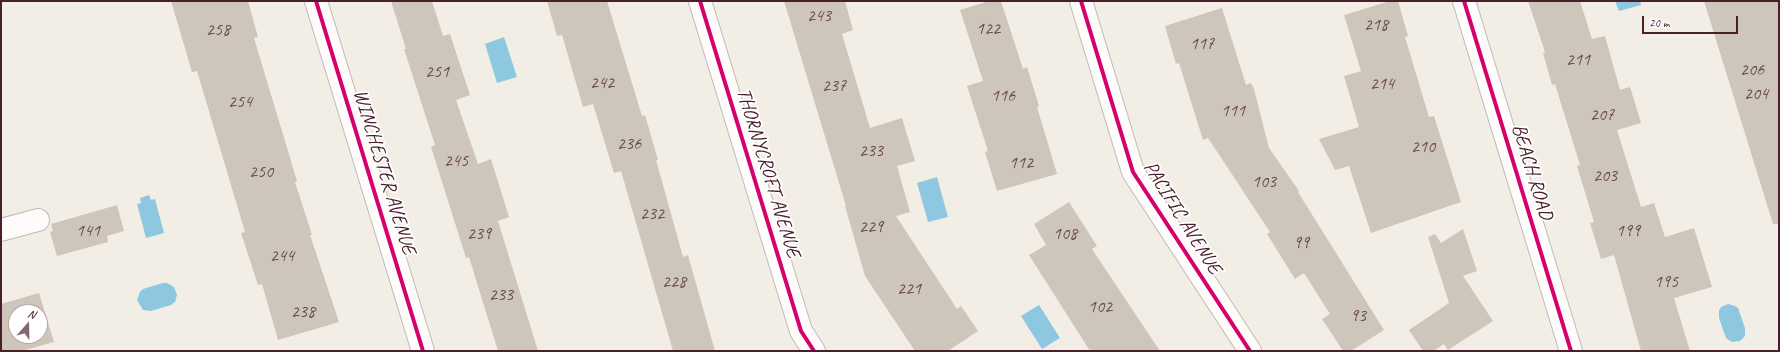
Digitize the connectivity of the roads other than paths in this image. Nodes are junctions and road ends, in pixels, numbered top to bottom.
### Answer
1 (316, 1) edge
2 (700, 1) edge
3 (1081, 1) edge
4 (1464, 1) edge
5 (38, 220) dead end
6 (1, 230) edge
7 (423, 351) edge
8 (814, 351) edge
9 (1250, 351) edge
10 (1571, 351) edge

1 - 7 street, WINCHESTER AVENUE
2 - 8 street, THORNYCROFT AVENUE
3 - 9 street, PACIFIC AVENUE
4 - 10 street, BEACH ROAD
5 - 6 street

